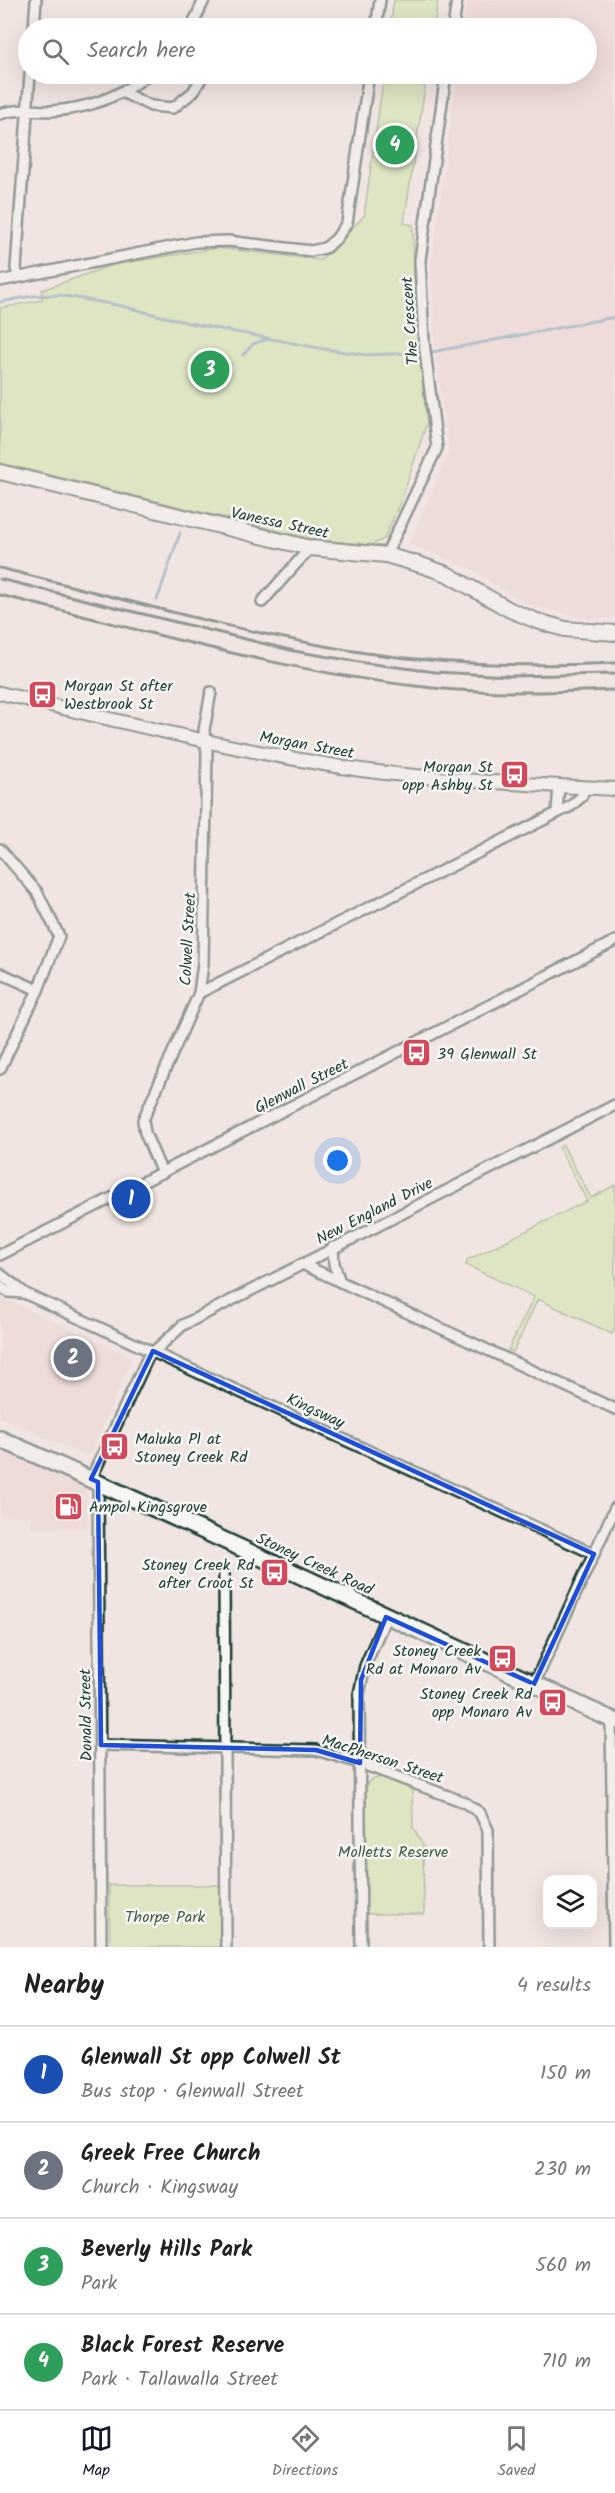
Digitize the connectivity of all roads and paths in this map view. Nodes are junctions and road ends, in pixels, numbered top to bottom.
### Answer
1 (36, 0) edge
2 (204, 0) edge
3 (380, 0) edge
4 (457, 0) edge
5 (35, 18) edge
6 (196, 18) edge
7 (377, 18) edge
8 (454, 18) edge
9 (29, 84) edge
10 (134, 84) edge
11 (198, 84) edge
12 (368, 84) edge
13 (445, 84) edge
14 (122, 92) junction
15 (27, 110) junction
16 (0, 114) edge
17 (18, 277) junction
18 (0, 281) edge
19 (0, 472) edge
20 (310, 548) junction
21 (386, 555) junction
22 (262, 602) dead end
23 (615, 633) edge
24 (211, 692) dead end
25 (0, 693) edge
26 (206, 742) junction
27 (559, 786) junction
28 (585, 787) junction
29 (615, 789) edge
30 (557, 812) junction
31 (0, 849) edge
32 (615, 941) edge
33 (0, 973) edge
34 (38, 990) junction
35 (200, 993) junction
36 (0, 1069) edge
37 (615, 1105) edge
38 (162, 1173) junction
39 (333, 1247) junction
40 (0, 1255) edge
41 (302, 1264) junction
42 (0, 1274) edge
43 (340, 1282) junction
44 (0, 1287) edge
45 (26, 1293) junction
46 (153, 1351) junction
47 (615, 1409) edge
48 (0, 1439) edge
49 (95, 1481) junction
50 (615, 1508) edge
51 (594, 1554) junction
52 (224, 1573) dead end
53 (386, 1617) junction
54 (534, 1684) junction
55 (613, 1720) edge
56 (101, 1745) junction
57 (224, 1749) junction
58 (360, 1763) junction
59 (101, 1947) edge
60 (226, 1947) edge
61 (361, 1947) edge
62 (489, 1947) edge
63 (615, 1947) edge

1 - 5 street
2 - 6 street
3 - 7 street
4 - 8 street
9 - 15 street
10 - 14 street
11 - 14 street
12 - 17 street
13 - 21 street, The Crescent
14 - 15 street
15 - 16 street
15 - 17 street
17 - 18 street
19 - 20 main road, Vanessa Street
20 - 21 main road, Vanessa Street
20 - 22 street
21 - 23 main road, Vanessa Street
24 - 26 street, Colwell Street
25 - 26 street, Morgan Street
26 - 27 street, Morgan Street
26 - 35 street, Colwell Street
27 - 28 street, Morgan Street
27 - 30 street
28 - 29 street, Morgan Street
28 - 30 street
30 - 35 street
31 - 34 street
32 - 38 street, Glenwall Street
33 - 34 street
34 - 36 street
35 - 38 street, Colwell Street
37 - 39 street, New England Drive
38 - 40 street, Glenwall Street
39 - 41 street, New England Drive
39 - 43 street
41 - 43 street
41 - 46 street, New England Drive
42 - 45 street, Kingsway
43 - 47 street
44 - 45 street, Kingsway
45 - 46 street, Kingsway
46 - 49 street, New England Drive
46 - 51 street, Kingsway
48 - 49 main road, Stoney Creek Road
49 - 53 main road, Stoney Creek Road
49 - 56 street, Donald Street
50 - 51 street
51 - 54 street
52 - 57 street
53 - 54 main road, Stoney Creek Road
53 - 58 street
54 - 55 main road, Stoney Creek Road
55 - 63 street
56 - 57 street, MacPherson Street
56 - 59 street, Donald Street
57 - 58 street, MacPherson Street
57 - 60 street
58 - 61 street
58 - 62 street, MacPherson Street

